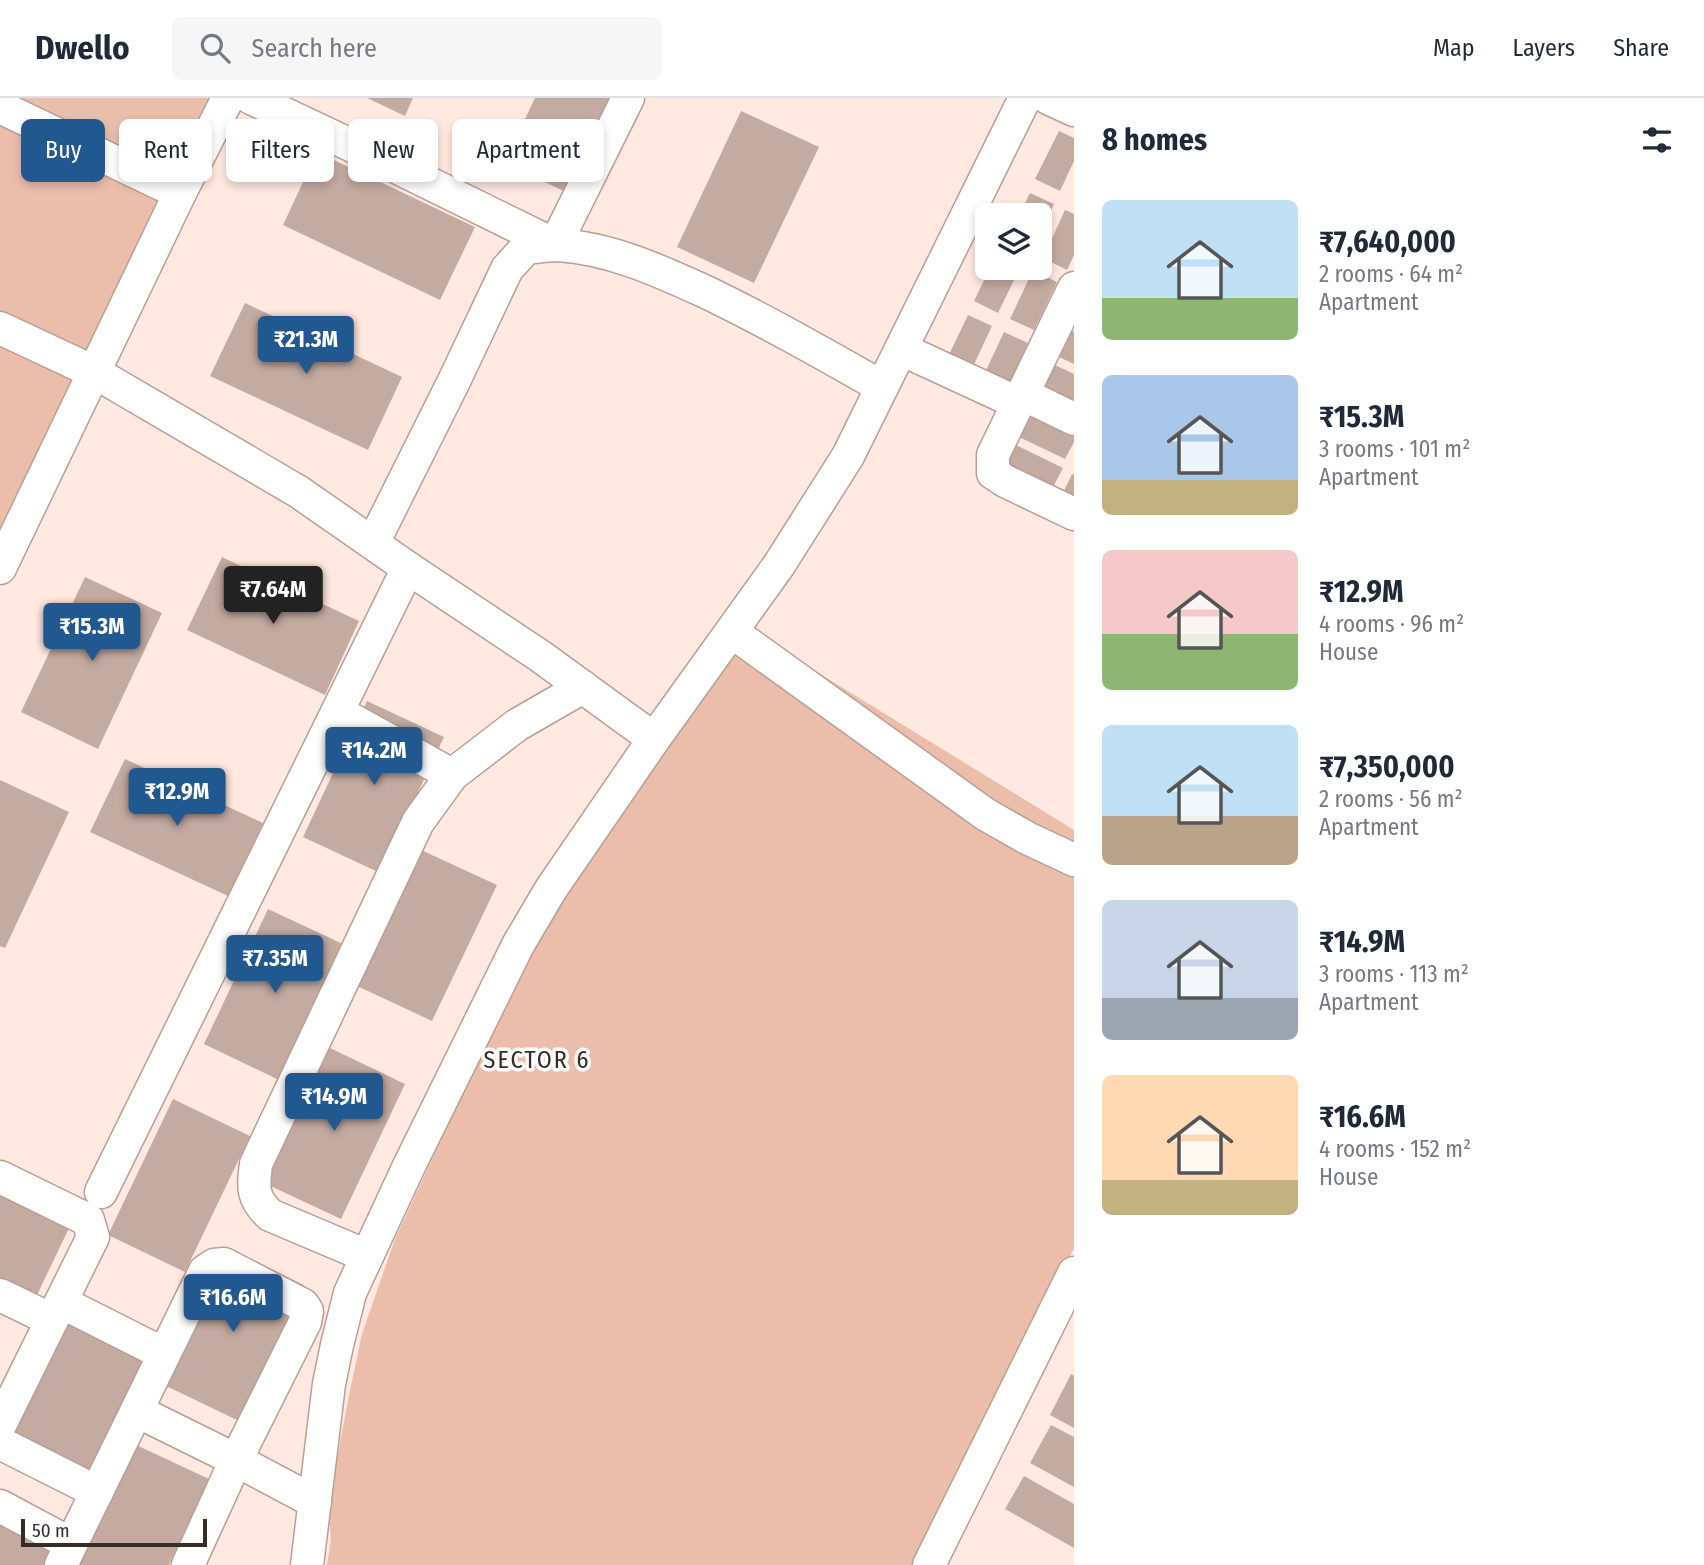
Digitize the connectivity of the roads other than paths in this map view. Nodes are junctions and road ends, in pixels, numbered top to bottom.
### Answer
1 (228, 98) edge
2 (251, 98) edge
3 (628, 98) edge
4 (1025, 98) edge
5 (1048, 98) edge
6 (0, 107) edge
7 (1074, 110) edge
8 (180, 193) junction
9 (555, 245) junction
10 (1070, 305) edge
11 (0, 328) edge
12 (901, 349) junction
13 (94, 372) junction
14 (882, 387) junction
15 (1020, 399) junction
16 (1074, 419) edge
17 (1074, 513) edge
18 (373, 543) junction
19 (0, 568) edge
20 (408, 568) junction
21 (732, 632) junction
22 (583, 687) junction
23 (338, 712) junction
24 (654, 739) junction
25 (452, 775) junction
26 (1074, 860) edge
27 (0, 1177) edge
28 (101, 1192) dead end
29 (367, 1256) junction
30 (1074, 1273) edge
31 (0, 1295) edge
32 (56, 1311) junction
33 (164, 1354) junction
34 (137, 1411) junction
35 (1, 1425) edge
36 (236, 1460) junction
37 (97, 1492) junction
38 (315, 1502) junction
39 (0, 1506) edge
40 (66, 1555) edge
41 (188, 1565) edge
42 (307, 1565) edge
43 (929, 1565) edge

1 - 8 street
2 - 9 street
3 - 9 street
4 - 12 street
5 - 7 street
6 - 8 street
8 - 13 street
9 - 14 street
9 - 18 street
10 - 15 street
11 - 13 street
12 - 14 street
12 - 15 street
13 - 18 street
13 - 19 street
14 - 21 street
15 - 16 street
15 - 17 street
18 - 20 street
20 - 22 street
20 - 23 street
21 - 24 street
21 - 26 street
22 - 24 street
22 - 25 street
23 - 25 street
23 - 28 street
24 - 29 street
25 - 29 street
27 - 32 street
29 - 38 street
30 - 43 street
31 - 32 street
32 - 33 street
32 - 35 street
33 - 34 street
33 - 36 street
34 - 36 street
34 - 37 street
35 - 37 street
36 - 38 street
36 - 41 street
37 - 40 street
38 - 42 street
39 - 40 street

